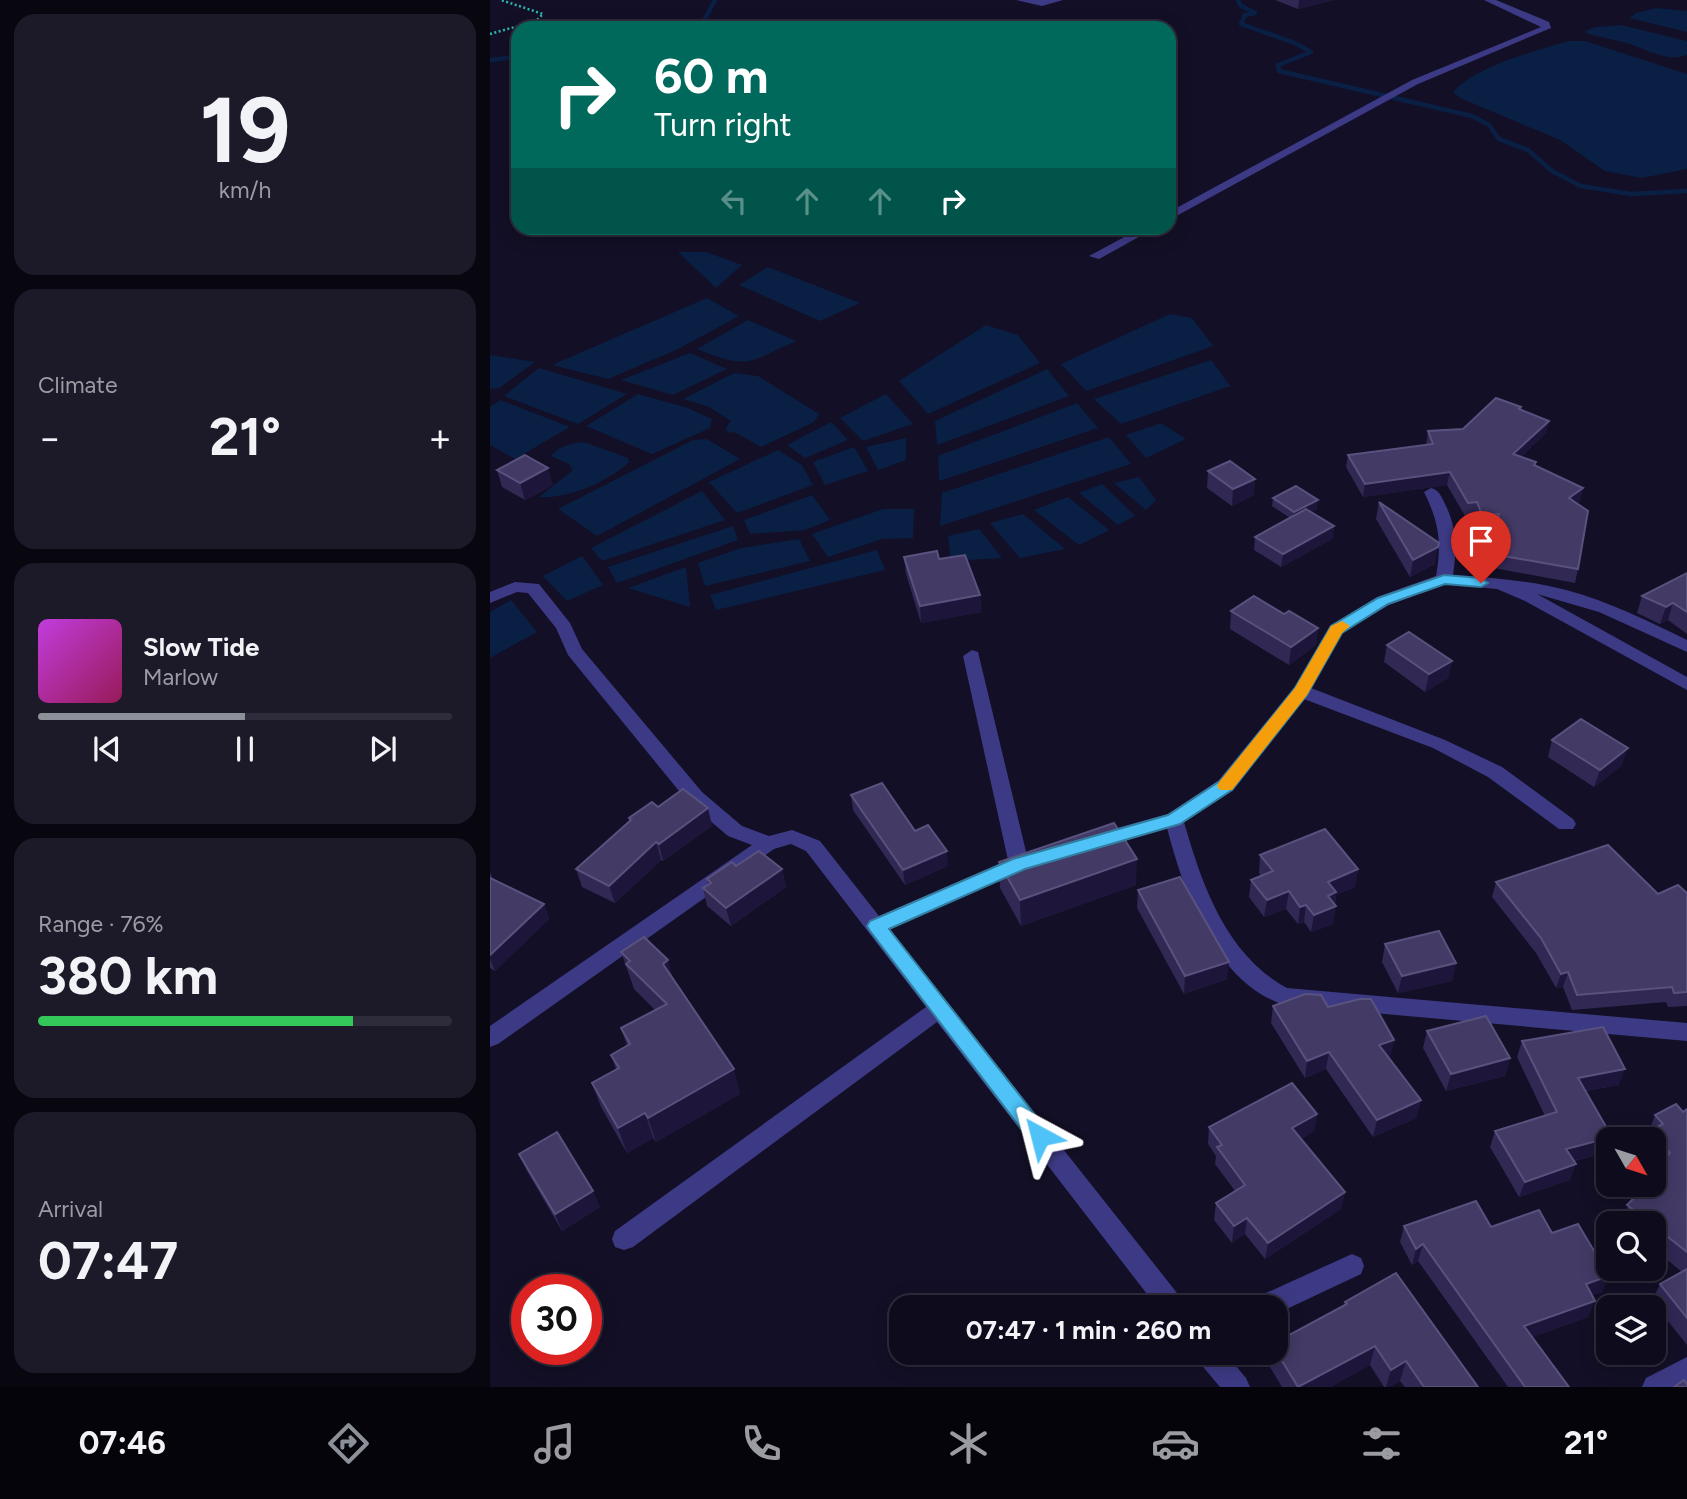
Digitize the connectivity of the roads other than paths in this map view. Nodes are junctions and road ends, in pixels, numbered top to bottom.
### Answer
1 (1020, 0) edge
2 (1059, 0) edge
3 (1488, 0) edge
4 (1176, 213) edge
5 (1136, 235) edge
6 (1095, 256) dead end
7 (1431, 492) dead end
8 (1444, 579) junction
9 (1500, 584) junction
10 (490, 598) edge
11 (1687, 647) edge
12 (972, 656) dead end
13 (1687, 684) edge
14 (1301, 691) junction
15 (1174, 819) junction
16 (1566, 824) dead end
17 (768, 843) junction
18 (1086, 844) edge
19 (876, 926) junction
20 (940, 1008) junction
21 (1687, 1032) edge
22 (490, 1038) edge
23 (624, 1239) dead end
24 (1352, 1266) dead end
25 (1163, 1295) edge
26 (1288, 1296) edge
27 (1218, 1365) edge
28 (1687, 1370) edge
29 (1237, 1387) edge
30 (1655, 1387) edge

1 - 2 street
3 - 4 street
5 - 6 street
7 - 8 street
8 - 9 street
8 - 14 street
9 - 11 street
9 - 13 street
10 - 17 street
12 - 19 street
14 - 15 street
14 - 16 street
15 - 18 street
15 - 21 street
17 - 19 street
17 - 22 street
19 - 20 street
20 - 23 street
20 - 25 street
24 - 26 street
27 - 29 street
28 - 30 street

